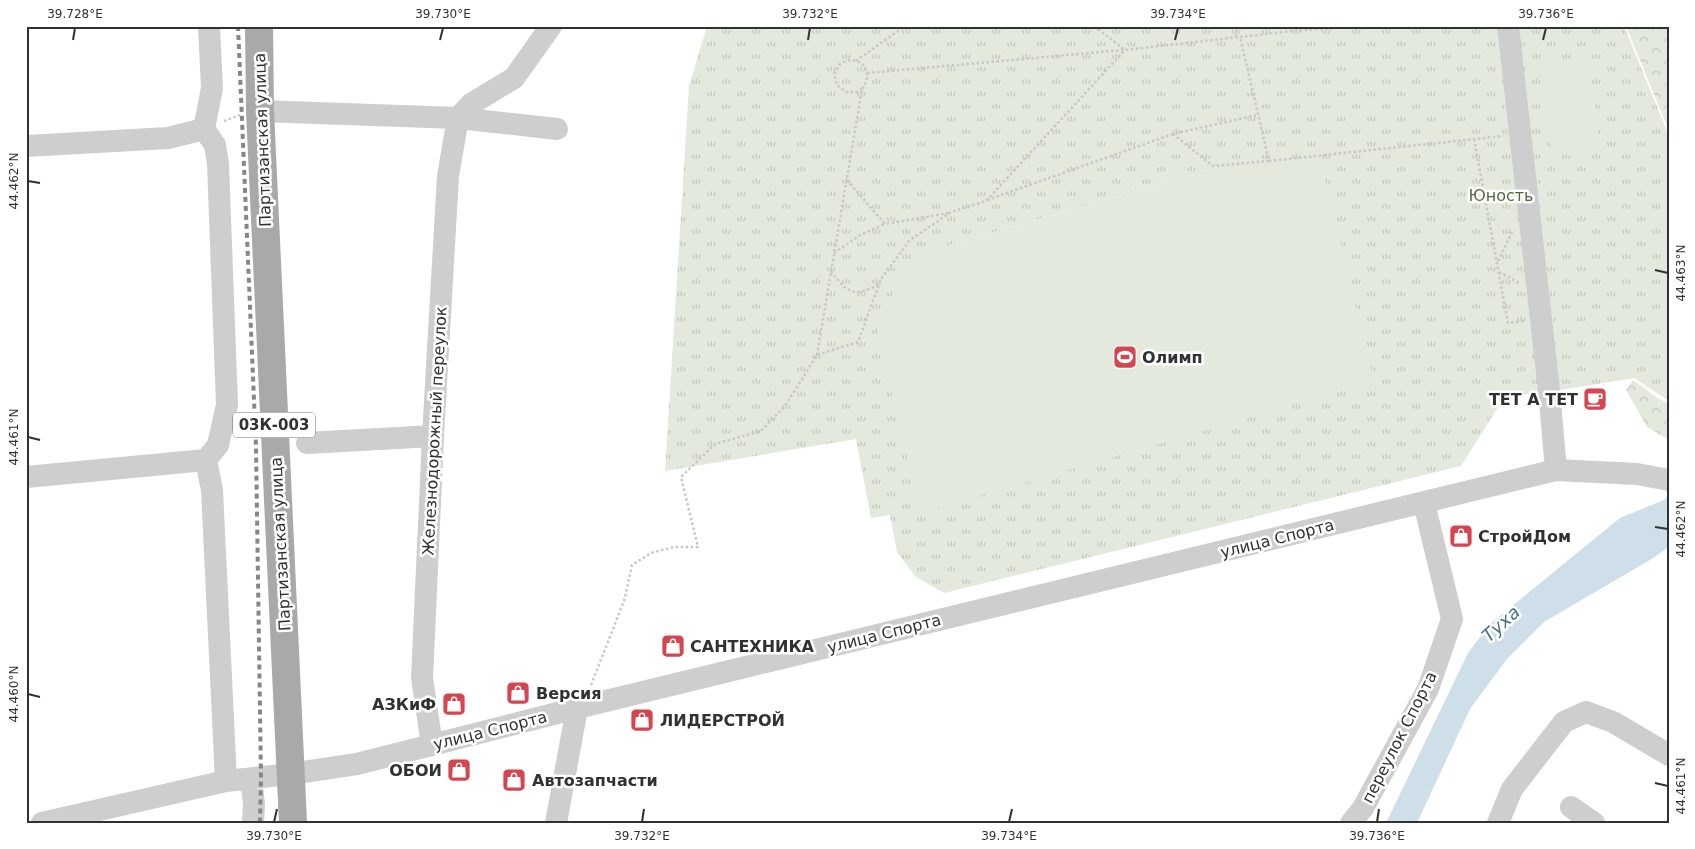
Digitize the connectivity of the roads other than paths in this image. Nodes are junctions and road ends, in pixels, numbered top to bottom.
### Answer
1 (209, 26) edge
2 (259, 26) edge
3 (551, 26) edge
4 (1508, 26) edge
5 (260, 111) junction
6 (458, 118) junction
7 (204, 128) junction
8 (556, 128) dead end
9 (26, 146) edge
10 (433, 436) junction
11 (306, 443) dead end
12 (206, 460) junction
13 (1556, 470) junction
14 (26, 477) edge
15 (1669, 480) edge
16 (1424, 502) junction
17 (577, 708) junction
18 (432, 745) junction
19 (1669, 755) edge
20 (290, 774) junction
21 (251, 779) junction
22 (226, 781) junction
23 (1571, 807) dead end
24 (42, 823) edge
25 (252, 823) edge
26 (293, 823) edge
27 (556, 823) edge
28 (1350, 823) edge
29 (1498, 823) edge
30 (1594, 823) edge

1 - 7 street
2 - 5 main road, Партизанская улица / 03К-003
3 - 6 street
4 - 13 street
5 - 6 street
5 - 20 main road, Партизанская улица / 03К-003
6 - 8 street
6 - 10 street, Железнодорожный переулок
7 - 9 street
7 - 12 street
10 - 11 street
10 - 18 street, Железнодорожный переулок
12 - 14 street
12 - 22 street
13 - 15 street, улица Спорта
13 - 16 street, улица Спорта
16 - 17 street, улица Спорта
16 - 28 street, переулок Спорта
17 - 18 street, улица Спорта
17 - 27 street
18 - 20 street, улица Спорта
19 - 29 street
20 - 21 street, улица Спорта
20 - 26 main road, Партизанская улица / 03К-003
21 - 22 street, улица Спорта
21 - 25 street
22 - 24 street, улица Спорта
23 - 30 street

